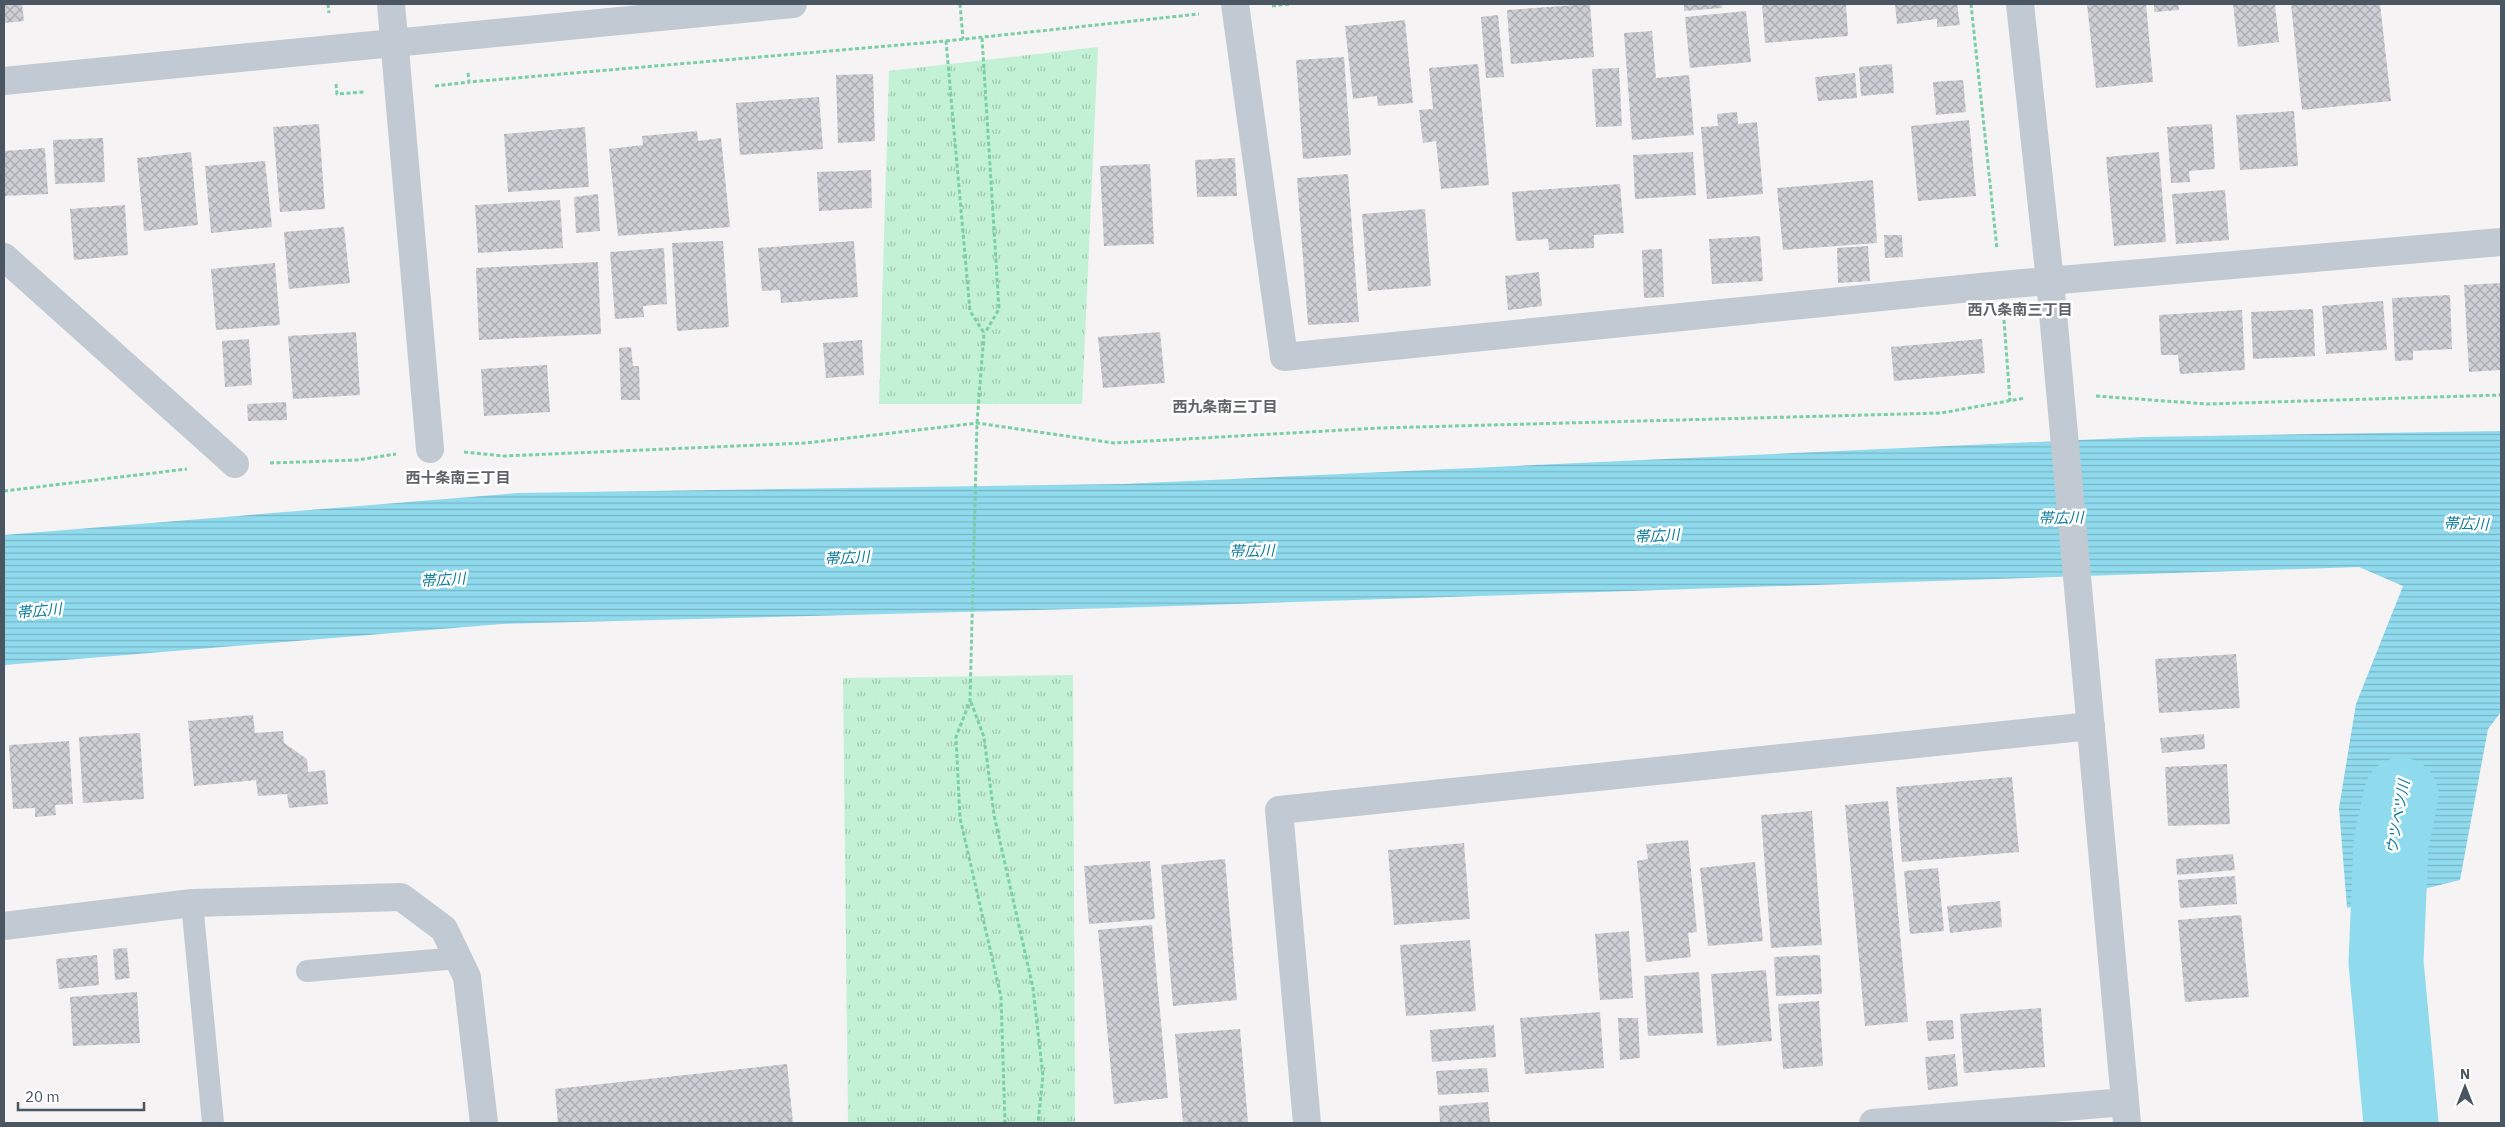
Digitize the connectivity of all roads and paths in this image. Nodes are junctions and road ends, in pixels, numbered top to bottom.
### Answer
1 (391, 4) edge
2 (793, 4) edge
3 (960, 4) edge
4 (1290, 4) edge
5 (1972, 4) edge
6 (2020, 4) edge
7 (1235, 7) edge
8 (464, 36) junction
9 (982, 38) junction
10 (963, 39) junction
11 (946, 41) junction
12 (394, 43) junction
13 (4, 81) edge
14 (2501, 242) edge
15 (4, 258) edge
16 (2050, 281) junction
17 (2001, 286) junction
18 (984, 333) junction
19 (2501, 395) edge
20 (2010, 401) junction
21 (2060, 403) junction
22 (977, 423) junction
23 (430, 448) junction
24 (235, 464) junction
25 (4, 491) edge
26 (970, 701) junction
27 (2091, 726) junction
28 (192, 904) junction
29 (4, 926) edge
30 (458, 958) junction
31 (307, 971) dead end
32 (2126, 1112) edge
33 (213, 1123) edge
34 (484, 1123) edge
35 (1004, 1123) edge
36 (1038, 1123) edge
37 (1307, 1123) edge
38 (1873, 1123) edge

1 - 12 street
2 - 8 street
3 - 10 path
4 - 7 path
5 - 17 path
6 - 16 street
7 - 9 path
7 - 17 street
8 - 11 path
8 - 12 street
9 - 10 path
9 - 18 path
10 - 11 path
11 - 18 path
12 - 13 street
12 - 23 street
14 - 16 street
15 - 24 street
16 - 17 street
16 - 21 street
17 - 20 path
18 - 22 path
19 - 21 path
20 - 21 path
20 - 22 path
21 - 27 street
22 - 23 path
22 - 26 path
23 - 24 path
24 - 25 path
26 - 35 path
26 - 36 path
27 - 32 street
27 - 37 street
28 - 29 street
28 - 30 street
28 - 33 lane
30 - 31 lane
30 - 34 street
32 - 38 street

